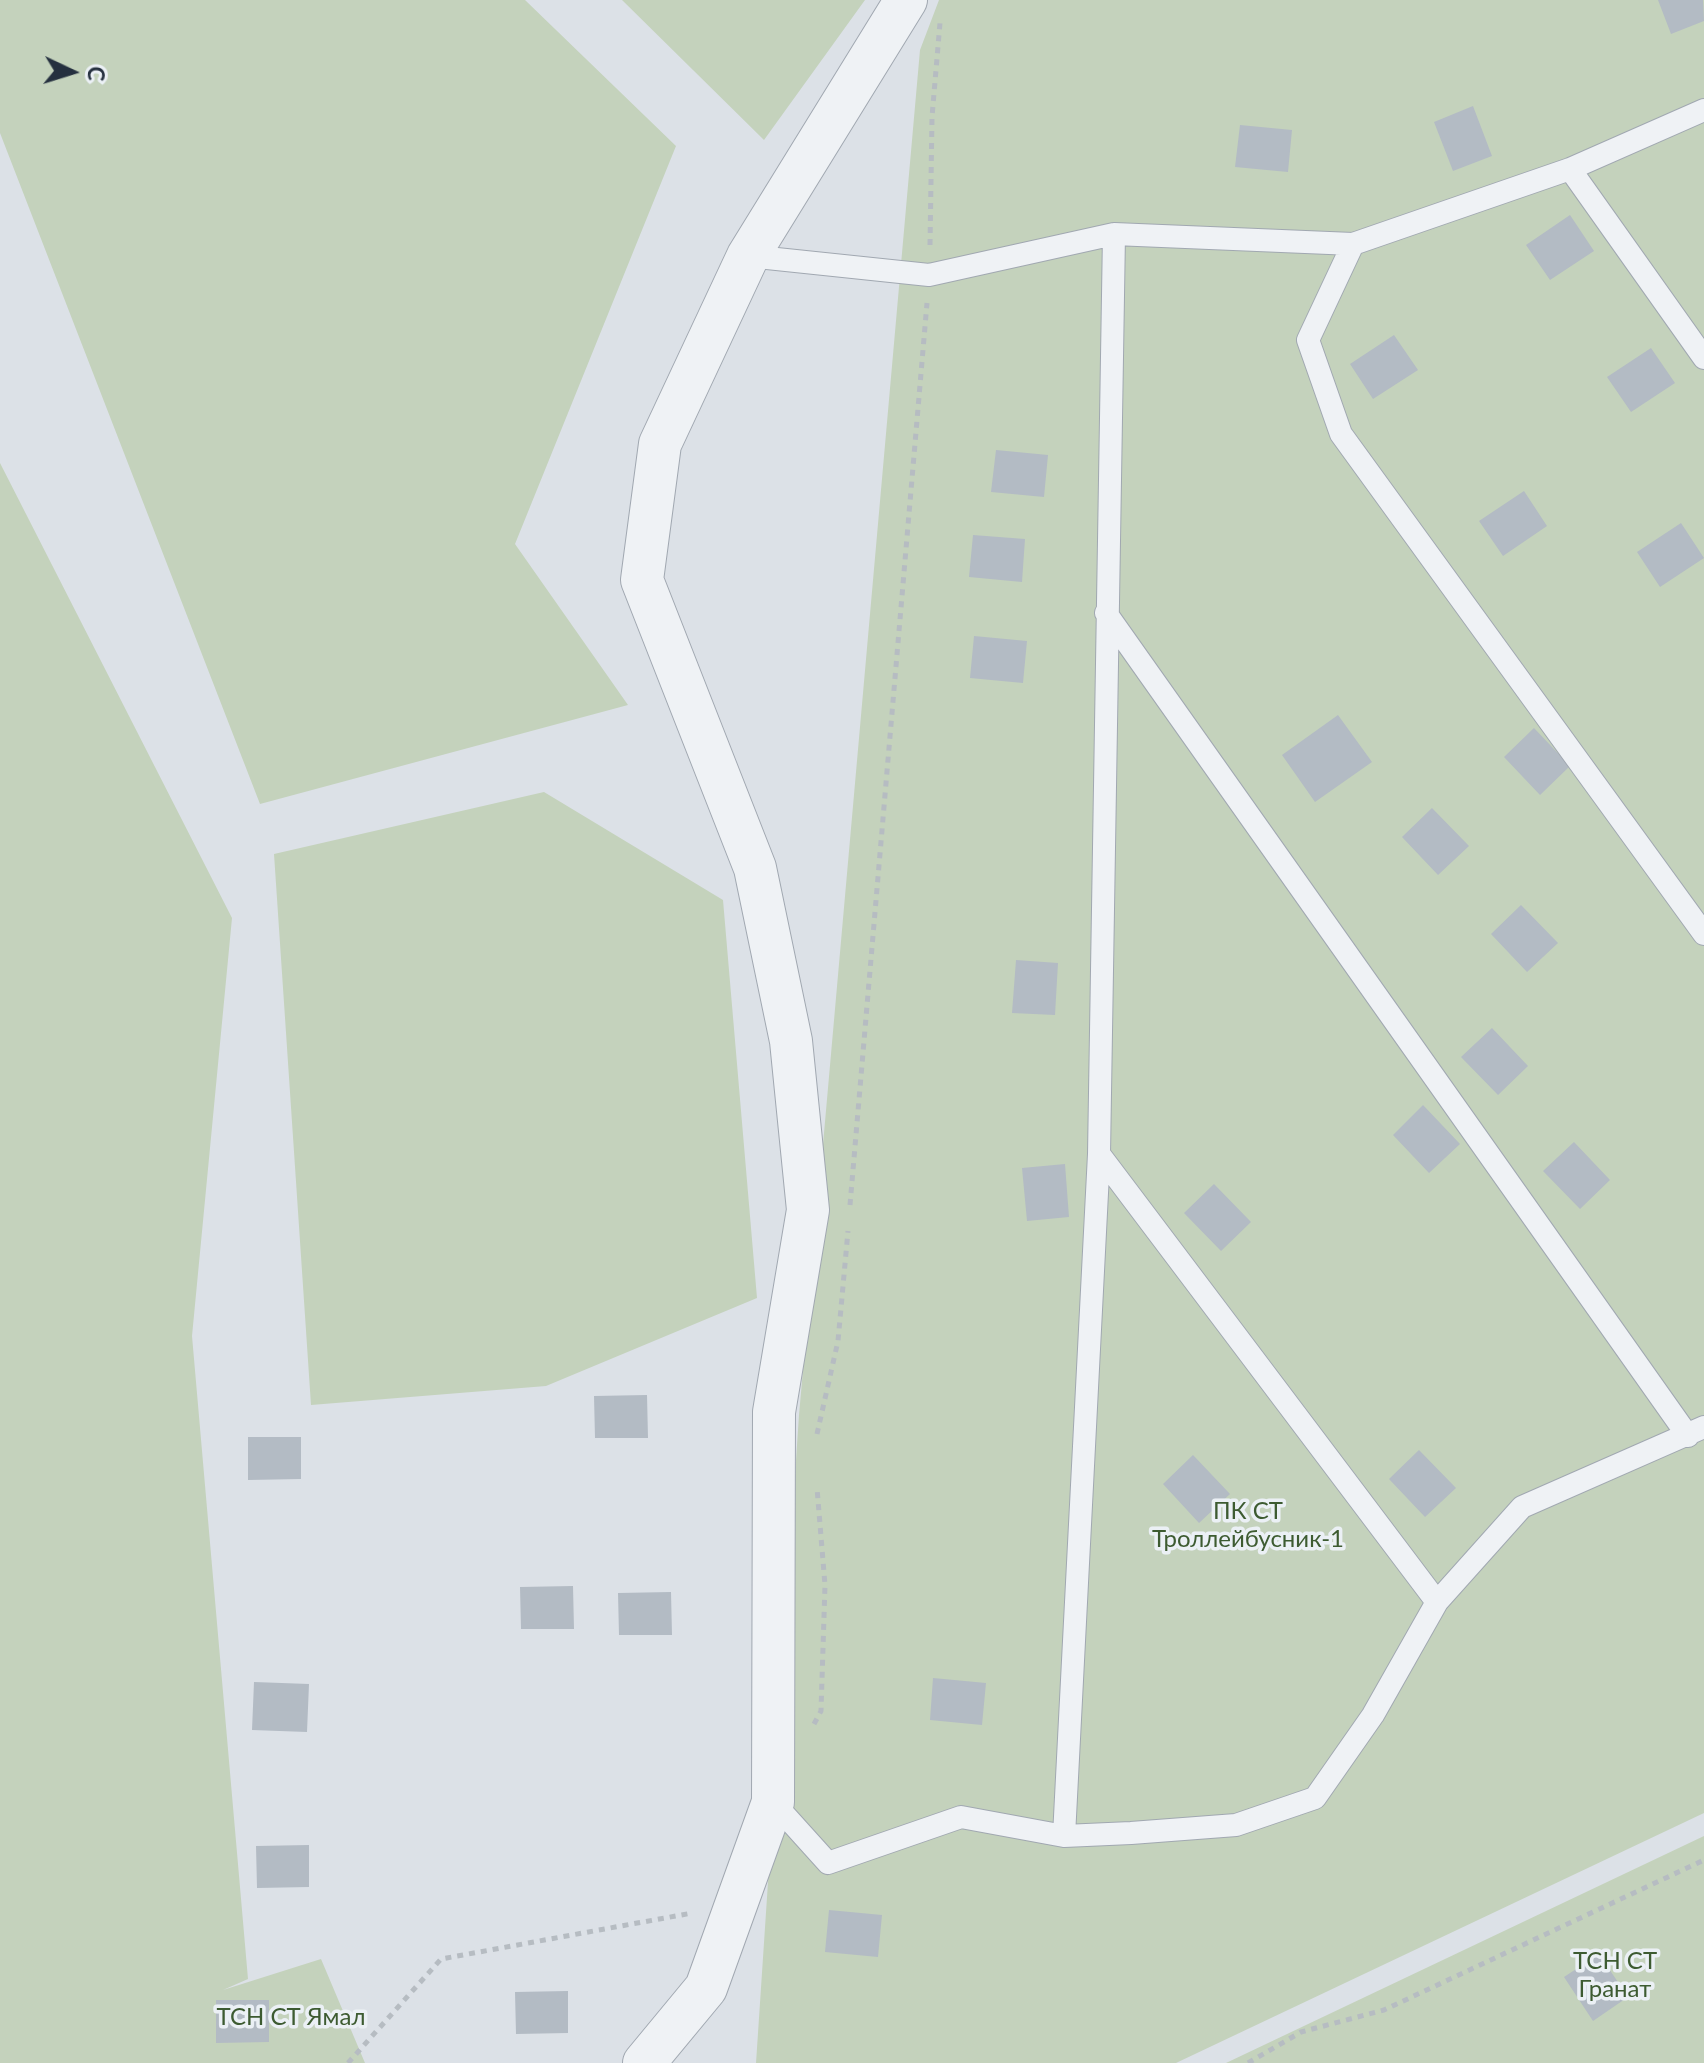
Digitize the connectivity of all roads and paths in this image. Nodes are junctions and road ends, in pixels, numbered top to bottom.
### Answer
1 (923, 7) edge
2 (1704, 110) edge
3 (1570, 169) junction
4 (1114, 234) junction
5 (1353, 244) junction
6 (748, 256) junction
7 (929, 275) junction
8 (1704, 358) edge
9 (1106, 613) junction
10 (1704, 934) edge
11 (1099, 1154) junction
12 (1696, 1432) edge
13 (813, 1448) dead end
14 (816, 1479) dead end
15 (1437, 1602) junction
16 (807, 1737) dead end
17 (773, 1802) junction
18 (1064, 1836) junction
19 (1704, 1860) edge
20 (736, 1905) junction
21 (348, 2063) edge
22 (644, 2063) edge
23 (1248, 2063) edge

1 - 6 street
1 - 7 path
2 - 3 lane
3 - 5 lane
3 - 8 lane
4 - 5 lane
4 - 7 lane
4 - 9 lane
5 - 10 lane
6 - 7 lane
6 - 17 street
7 - 13 path
9 - 11 lane
9 - 12 lane
11 - 15 lane
11 - 18 lane
12 - 15 lane
14 - 16 path
15 - 18 lane
17 - 18 lane
17 - 20 street
19 - 23 path
20 - 21 path
20 - 22 street

